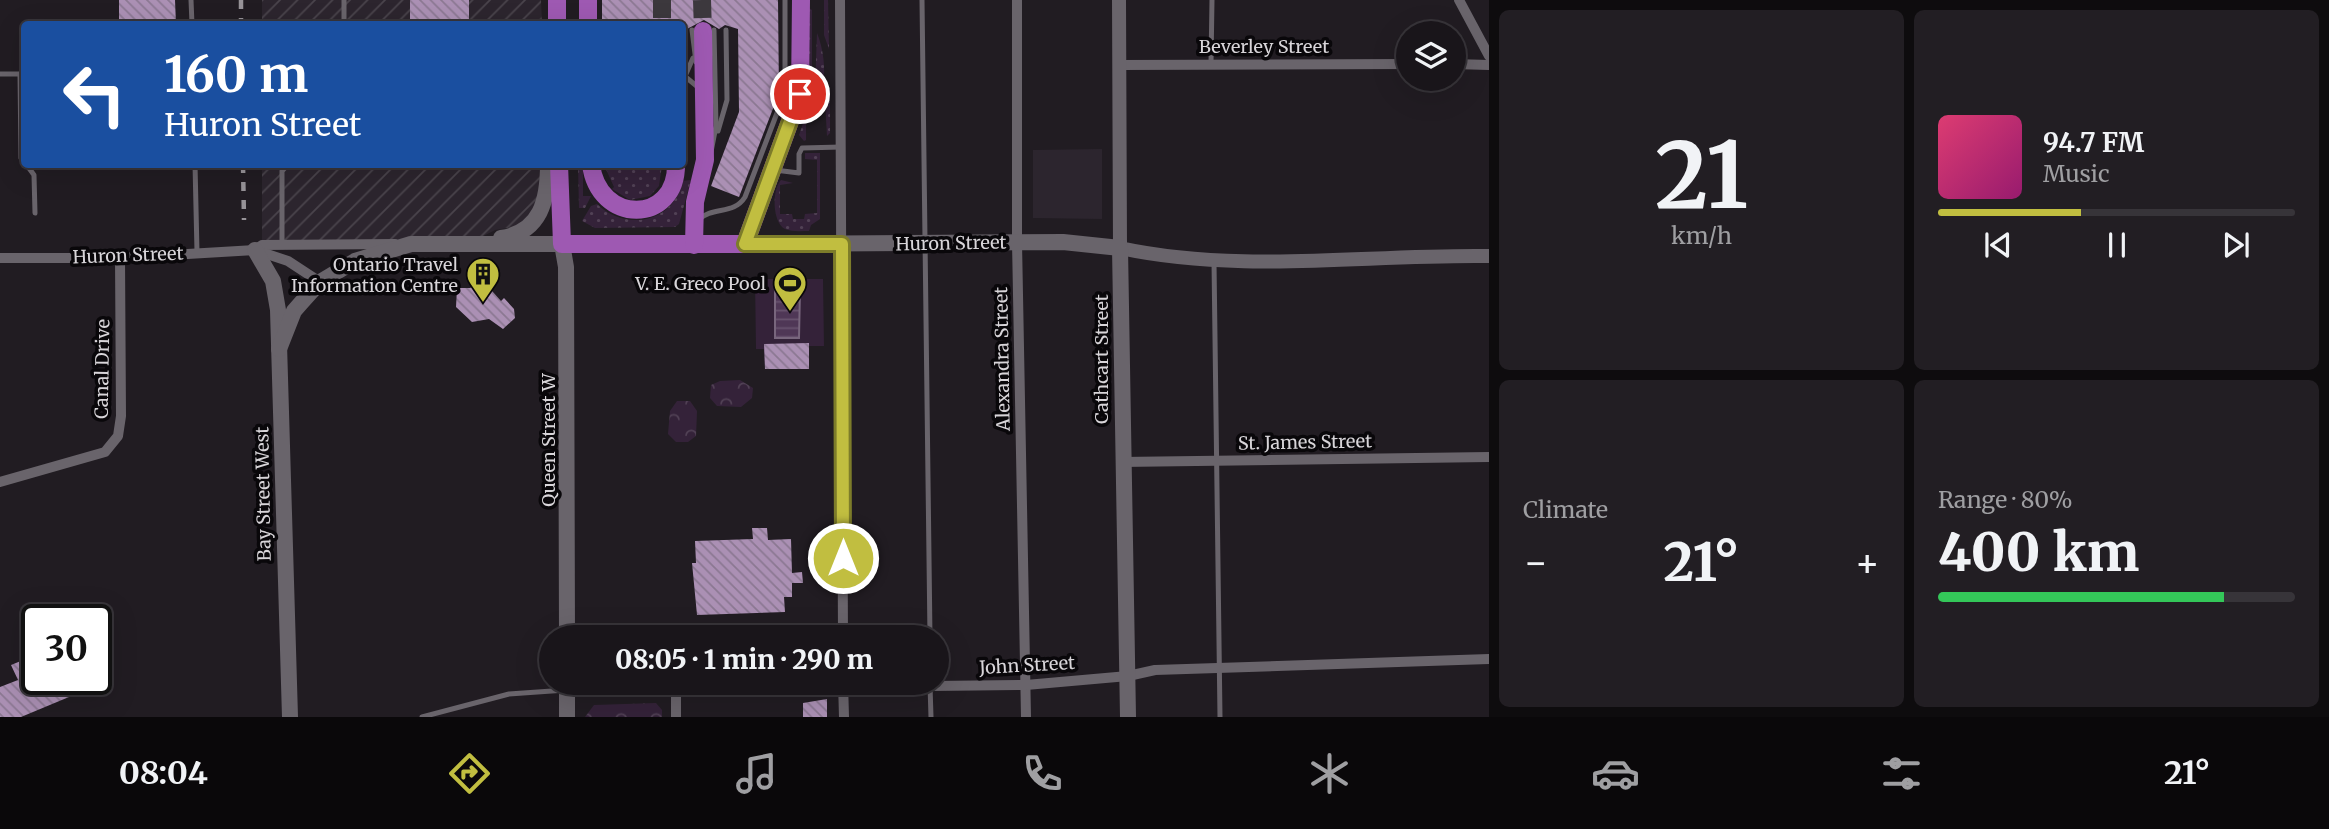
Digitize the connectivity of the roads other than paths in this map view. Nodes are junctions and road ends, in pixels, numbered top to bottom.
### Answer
1 (191, 0) edge
2 (344, 0) edge
3 (557, 0) edge
4 (588, 0) edge
5 (785, 0) edge
6 (801, 0) edge
7 (840, 0) edge
8 (922, 0) edge
9 (1017, 0) edge
10 (1119, 0) edge
11 (1212, 0) edge
12 (1459, 0) edge
13 (192, 21) edge
14 (344, 21) edge
15 (557, 21) edge
16 (588, 21) edge
17 (726, 30) dead end
18 (701, 34) junction
19 (1489, 56) edge
20 (1211, 63) junction
21 (1396, 64) edge
22 (1466, 64) edge
23 (1119, 65) junction
24 (1489, 65) edge
25 (0, 74) edge
26 (21, 74) edge
27 (686, 75) edge
28 (686, 79) edge
29 (704, 95) junction
30 (714, 146) junction
31 (841, 147) junction
32 (28, 168) edge
33 (195, 168) edge
34 (285, 168) edge
35 (548, 168) edge
36 (559, 168) edge
37 (592, 168) edge
38 (675, 168) edge
39 (772, 169) junction
40 (703, 178) junction
41 (757, 187) junction
42 (35, 213) dead end
43 (694, 236) junction
44 (1017, 242) junction
45 (926, 243) junction
46 (411, 244) junction
47 (468, 244) junction
48 (562, 244) junction
49 (745, 244) junction
50 (842, 244) junction
51 (282, 246) junction
52 (1120, 248) junction
53 (256, 250) junction
54 (197, 252) junction
55 (1489, 256) edge
56 (0, 258) edge
57 (120, 258) junction
58 (1214, 262) junction
59 (320, 282) junction
60 (279, 349) junction
61 (1489, 457) edge
62 (1217, 460) junction
63 (1121, 463) junction
64 (0, 482) edge
65 (567, 625) edge
66 (843, 625) edge
67 (930, 625) edge
68 (1489, 659) edge
69 (1220, 668) junction
70 (1128, 676) junction
71 (949, 684) edge
72 (1026, 685) junction
73 (539, 690) edge
74 (566, 695) edge
75 (676, 695) edge
76 (843, 695) edge
77 (930, 695) edge
78 (290, 717) edge
79 (422, 717) edge
80 (567, 717) edge
81 (676, 717) edge
82 (844, 717) edge
83 (930, 717) edge
84 (1026, 717) edge
85 (1128, 717) edge
86 (1220, 717) edge

1 - 13 lane
2 - 14 lane
3 - 15 highway
4 - 16 highway
5 - 41 lane
6 - 39 highway
7 - 31 street
8 - 45 lane
9 - 44 street, Alexandra Street
10 - 23 street, Cathcart Street
11 - 20 lane
12 - 19 street
17 - 30 lane
18 - 27 lane
18 - 29 highway
18 - 30 lane
20 - 21 street, Beverley Street
20 - 23 street, Beverley Street
22 - 24 street
23 - 52 street, Cathcart Street
25 - 26 lane
28 - 29 lane
29 - 40 highway
30 - 40 lane
31 - 39 lane
31 - 50 street
32 - 42 lane
33 - 54 lane
34 - 51 lane
35 - 47 main road
36 - 48 highway
37 - 38 highway
39 - 41 highway
40 - 43 highway
41 - 43 lane
41 - 49 highway
43 - 48 highway, Huron Street
43 - 49 highway, Huron Street
44 - 45 main road, Huron Street
44 - 52 main road, Huron Street
44 - 72 street, Alexandra Street
45 - 50 main road, Huron Street
45 - 67 lane
46 - 47 main road, Huron Street
46 - 51 street, Huron Street
46 - 59 main road, Huron Street
47 - 48 main road, Huron Street
48 - 65 main road, Queen Street W
49 - 50 main road, Huron Street
50 - 66 street
51 - 53 street, Huron Street
52 - 58 street, Huron Street
52 - 63 main road, Cathcart Street
53 - 54 street, Huron Street
53 - 59 street, Huron Street
53 - 60 main road
54 - 57 street, Huron Street
55 - 58 street, Huron Street
56 - 57 street, Huron Street
57 - 64 street, Canal Drive
58 - 62 lane
59 - 60 main road, Bay Street West
60 - 78 main road, Bay Street West
61 - 62 street, St. James Street
62 - 63 street, St. James Street
62 - 69 lane
63 - 70 main road, Cathcart Street
68 - 69 street, John Street
69 - 70 street, John Street
69 - 86 lane
70 - 72 street, John Street
70 - 85 main road, Cathcart Street
71 - 72 street, John Street
72 - 84 street, Alexandra Street
73 - 79 lane
74 - 80 main road
75 - 81 street
76 - 82 street
77 - 83 lane

